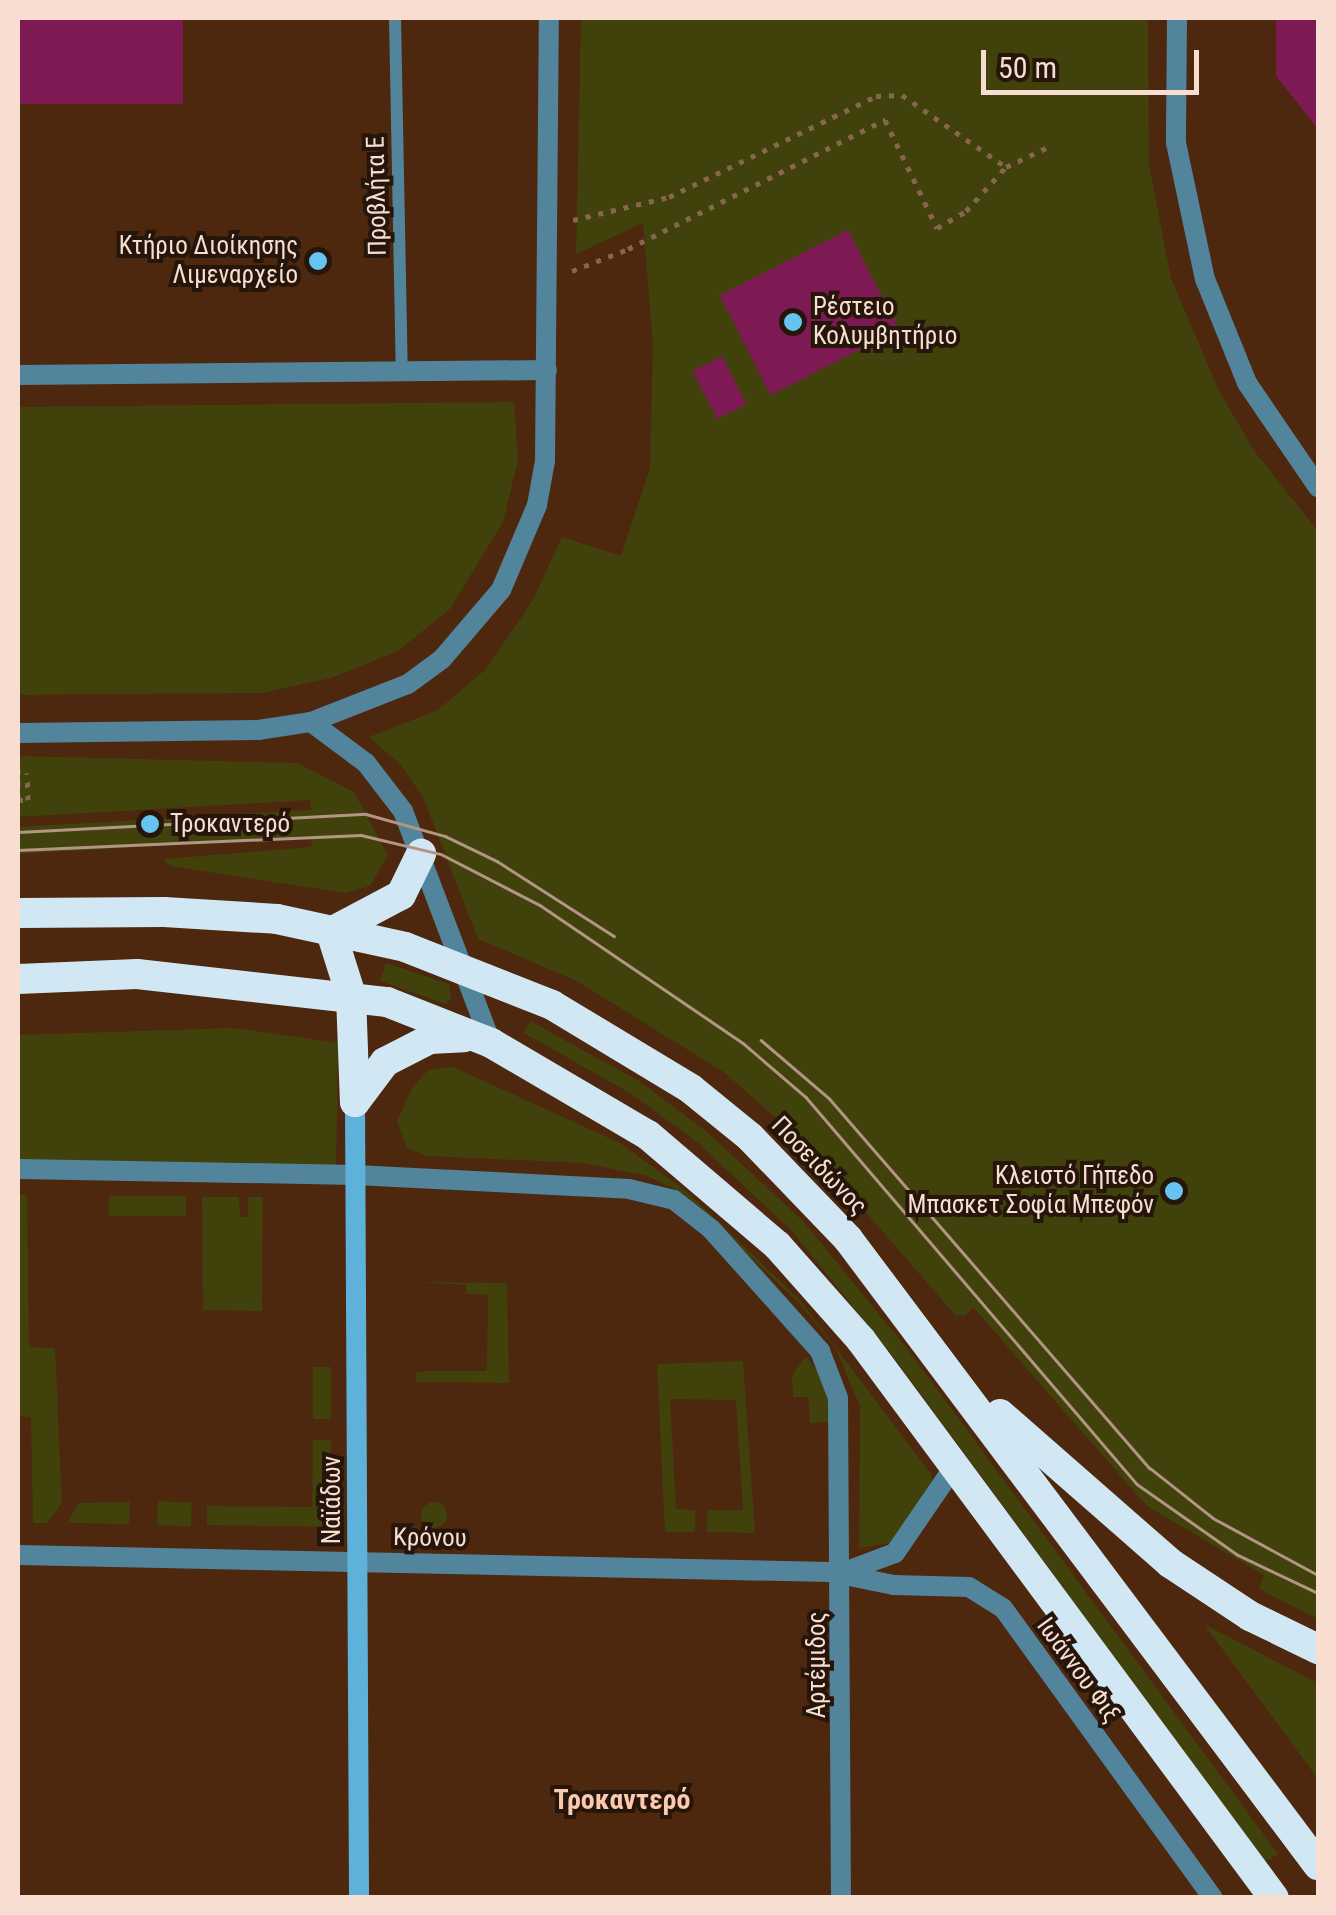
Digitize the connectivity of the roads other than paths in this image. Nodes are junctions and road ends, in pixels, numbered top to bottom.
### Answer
1 (395, 18) edge
2 (549, 18) edge
3 (1177, 18) edge
4 (546, 370) junction
5 (402, 373) junction
6 (18, 375) edge
7 (1318, 487) edge
8 (311, 722) junction
9 (18, 733) edge
10 (421, 854) junction
11 (18, 913) edge
12 (331, 932) junction
13 (465, 968) junction
14 (18, 979) edge
15 (352, 996) junction
16 (491, 1043) junction
17 (355, 1102) junction
18 (18, 1169) edge
19 (355, 1175) junction
20 (944, 1360) junction
21 (956, 1464) junction
22 (18, 1556) edge
23 (357, 1561) junction
24 (842, 1573) junction
25 (1318, 1649) edge
26 (1318, 1866) edge
27 (359, 1898) edge
28 (842, 1898) edge
29 (1213, 1898) edge
30 (1274, 1898) edge

1 - 5 lane, Προβλήτα E
2 - 4 street
3 - 7 street
4 - 5 street
4 - 8 street
5 - 6 street
8 - 9 street
8 - 10 street
10 - 12 highway
10 - 13 street
11 - 12 highway, Ποσειδώνος
12 - 13 highway, Ποσειδώνος
12 - 15 highway
13 - 16 street
13 - 20 highway, Ποσειδώνος
14 - 15 highway
15 - 16 highway
15 - 17 highway
16 - 17 highway
16 - 21 highway
17 - 19 street, Ναϊάδων
18 - 19 street
19 - 23 street, Ναϊάδων
19 - 24 street, Αρτέμιδος
20 - 25 highway
20 - 26 highway, Ποσειδώνος
21 - 24 street
21 - 30 highway
22 - 23 street, Κρόνου
23 - 24 street, Κρόνου
23 - 27 street, Ναϊάδων
24 - 28 street, Αρτέμιδος
24 - 29 street, Ιωάννου Φιξ

